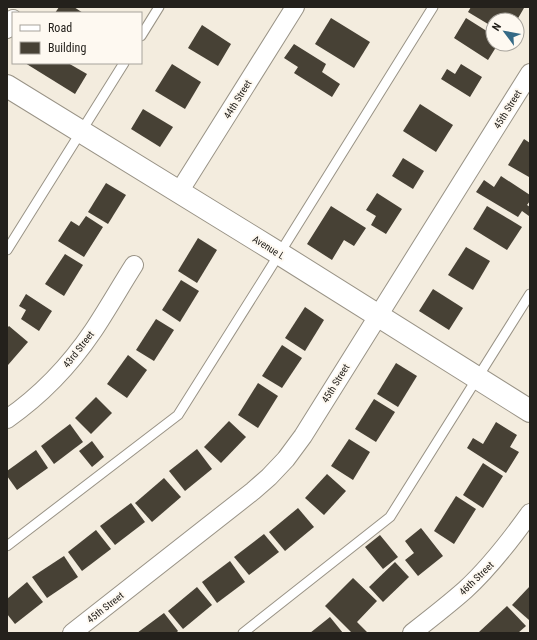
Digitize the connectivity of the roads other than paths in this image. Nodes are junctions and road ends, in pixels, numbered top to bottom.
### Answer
1 (159, 7) edge
2 (295, 7) edge
3 (433, 7) edge
4 (142, 34) edge
5 (123, 64) edge
6 (530, 73) edge
7 (7, 86) edge
8 (82, 132) junction
9 (179, 192) junction
10 (7, 250) edge
11 (280, 254) junction
12 (134, 266) dead end
13 (530, 294) edge
14 (378, 316) junction
15 (478, 378) junction
16 (530, 411) edge
17 (7, 419) edge
18 (530, 513) edge
19 (7, 546) edge
20 (72, 633) edge
21 (243, 633) edge
22 (412, 633) edge

1 - 4 lane
2 - 9 street, 44th Street
3 - 11 lane
5 - 8 lane
6 - 14 street, 45th Street
7 - 8 street, Avenue L
8 - 9 street, Avenue L
8 - 10 lane
9 - 11 street, Avenue L
11 - 14 street, Avenue L
11 - 19 lane
12 - 17 street, 43rd Street
13 - 15 lane
14 - 15 street, Avenue L
14 - 20 street, 45th Street
15 - 16 street, Avenue L
15 - 21 lane
18 - 22 street, 46th Street

